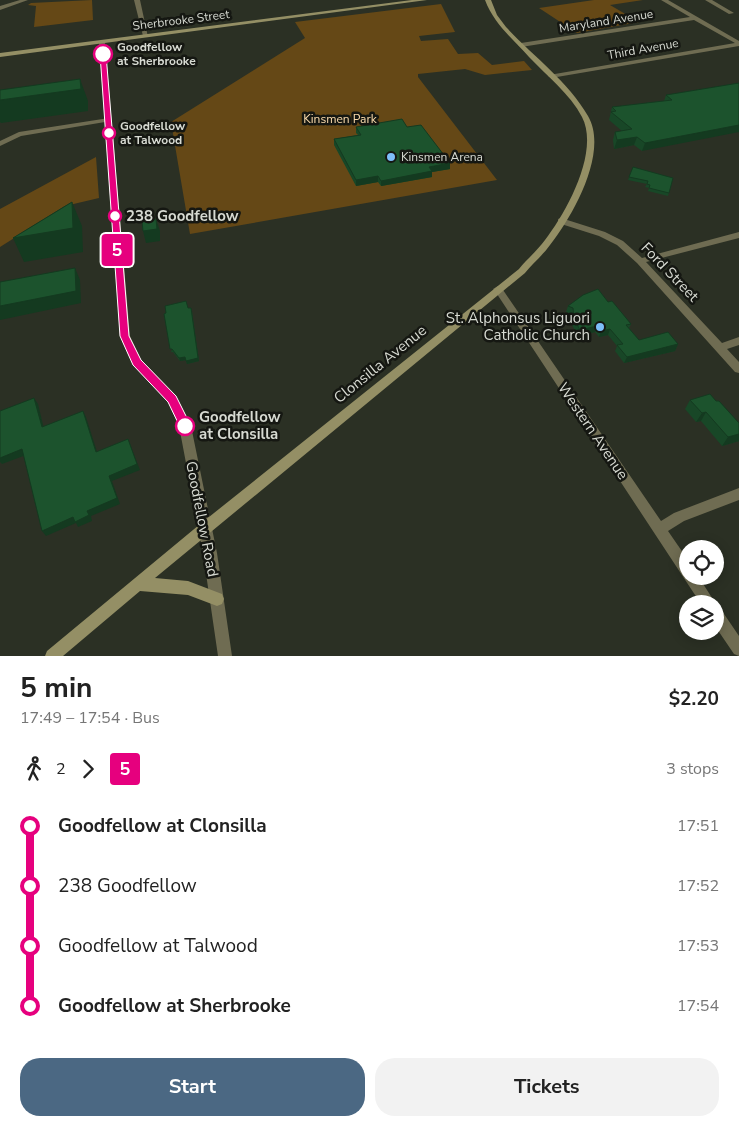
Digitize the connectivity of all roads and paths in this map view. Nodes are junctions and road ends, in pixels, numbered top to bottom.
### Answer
1 (25, 0) edge
2 (137, 0) edge
3 (358, 0) edge
4 (364, 0) edge
5 (424, 0) edge
6 (488, 0) edge
7 (664, 0) edge
8 (708, 0) edge
9 (367, 7) junction
10 (0, 8) edge
11 (731, 13) dead end
12 (694, 18) junction
13 (146, 36) junction
14 (102, 42) junction
15 (739, 44) edge
16 (521, 45) junction
17 (0, 55) edge
18 (551, 76) junction
19 (108, 120) junction
20 (0, 144) edge
21 (561, 221) junction
22 (739, 235) edge
23 (640, 261) junction
24 (498, 289) junction
25 (739, 342) edge
26 (720, 348) junction
27 (739, 369) edge
28 (739, 494) edge
29 (204, 529) junction
30 (659, 530) junction
31 (679, 559) edge
32 (139, 584) junction
33 (217, 599) junction
34 (724, 626) edge
35 (739, 649) edge
36 (52, 656) edge
37 (225, 656) edge

1 - 10 street
2 - 13 street
3 - 9 main road
4 - 9 main road
5 - 9 main road, Sherbrooke Street
6 - 16 main road, Clonsilla Avenue
7 - 12 street
8 - 11 street
9 - 13 main road, Sherbrooke Street
12 - 15 street
12 - 16 street, Maryland Avenue
13 - 14 main road, Sherbrooke Street
14 - 17 main road, Sherbrooke Street
14 - 19 street, Goodfellow Road
15 - 18 street, Third Avenue
16 - 18 main road, Clonsilla Avenue
18 - 21 main road, Clonsilla Avenue
19 - 20 street
19 - 29 street, Goodfellow Road
21 - 23 street, Ford Street
21 - 24 main road, Clonsilla Avenue
22 - 23 street
23 - 26 street, Ford Street
24 - 29 main road, Clonsilla Avenue
24 - 30 street, Western Avenue
25 - 26 street
26 - 27 street, Ford Street
28 - 30 street
29 - 32 main road, Clonsilla Avenue
29 - 33 street, Goodfellow Road
30 - 31 street, Western Avenue
32 - 33 main road
32 - 36 main road, Clonsilla Avenue
33 - 37 street, Goodfellow Road
34 - 35 street

